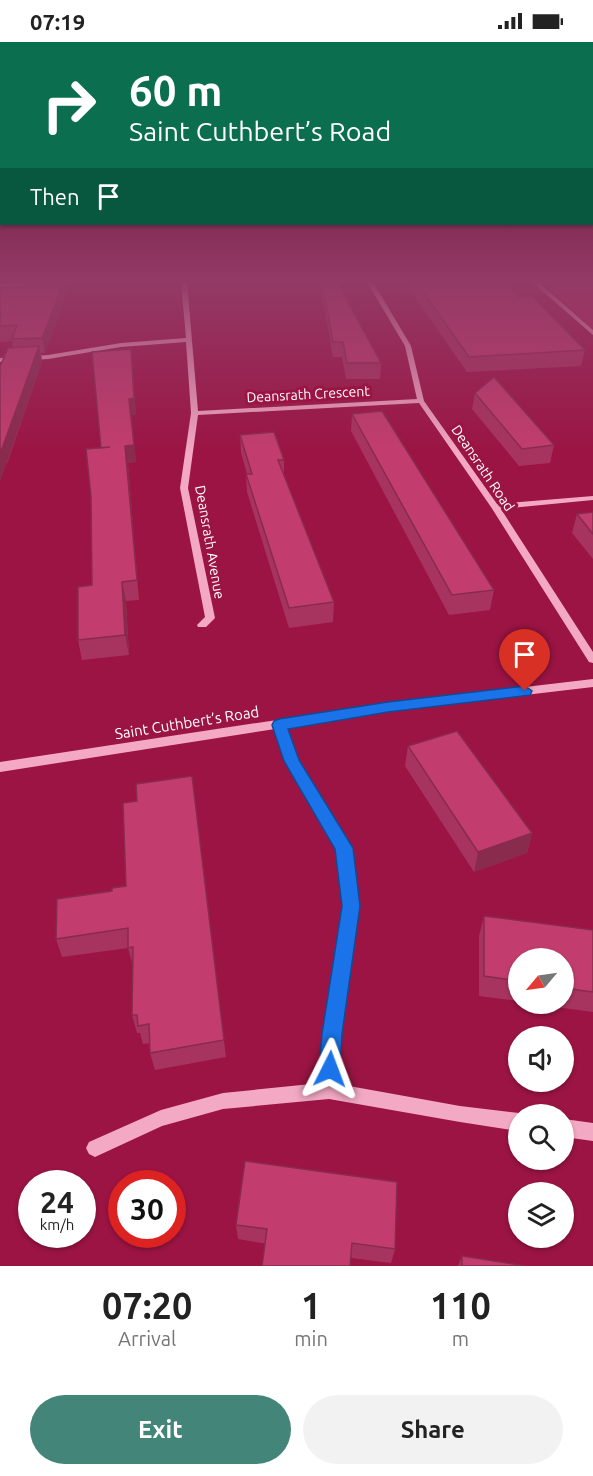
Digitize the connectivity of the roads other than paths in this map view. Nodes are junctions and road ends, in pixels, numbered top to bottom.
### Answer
1 (404, 339) edge
2 (189, 340) joint
3 (0, 360) edge
4 (421, 401) junction
5 (195, 413) junction
6 (593, 498) edge
7 (495, 507) junction
8 (202, 625) dead end
9 (593, 660) edge
10 (593, 683) edge
11 (279, 725) junction
12 (0, 767) edge
13 (329, 1091) junction
14 (508, 1120) edge
15 (574, 1129) edge
16 (593, 1132) edge
17 (95, 1148) dead end

1 - 4 street, Deansrath Road
2 - 3 street
2 - 5 street, Deansrath Avenue
4 - 5 street, Deansrath Crescent
4 - 7 street, Deansrath Road
5 - 8 street, Deansrath Avenue
6 - 7 street
7 - 9 street, Deansrath Road
10 - 11 street, Saint Cuthbert’s Road
11 - 12 street, Saint Cuthbert’s Road
11 - 13 street
13 - 14 street
13 - 17 street
15 - 16 street

